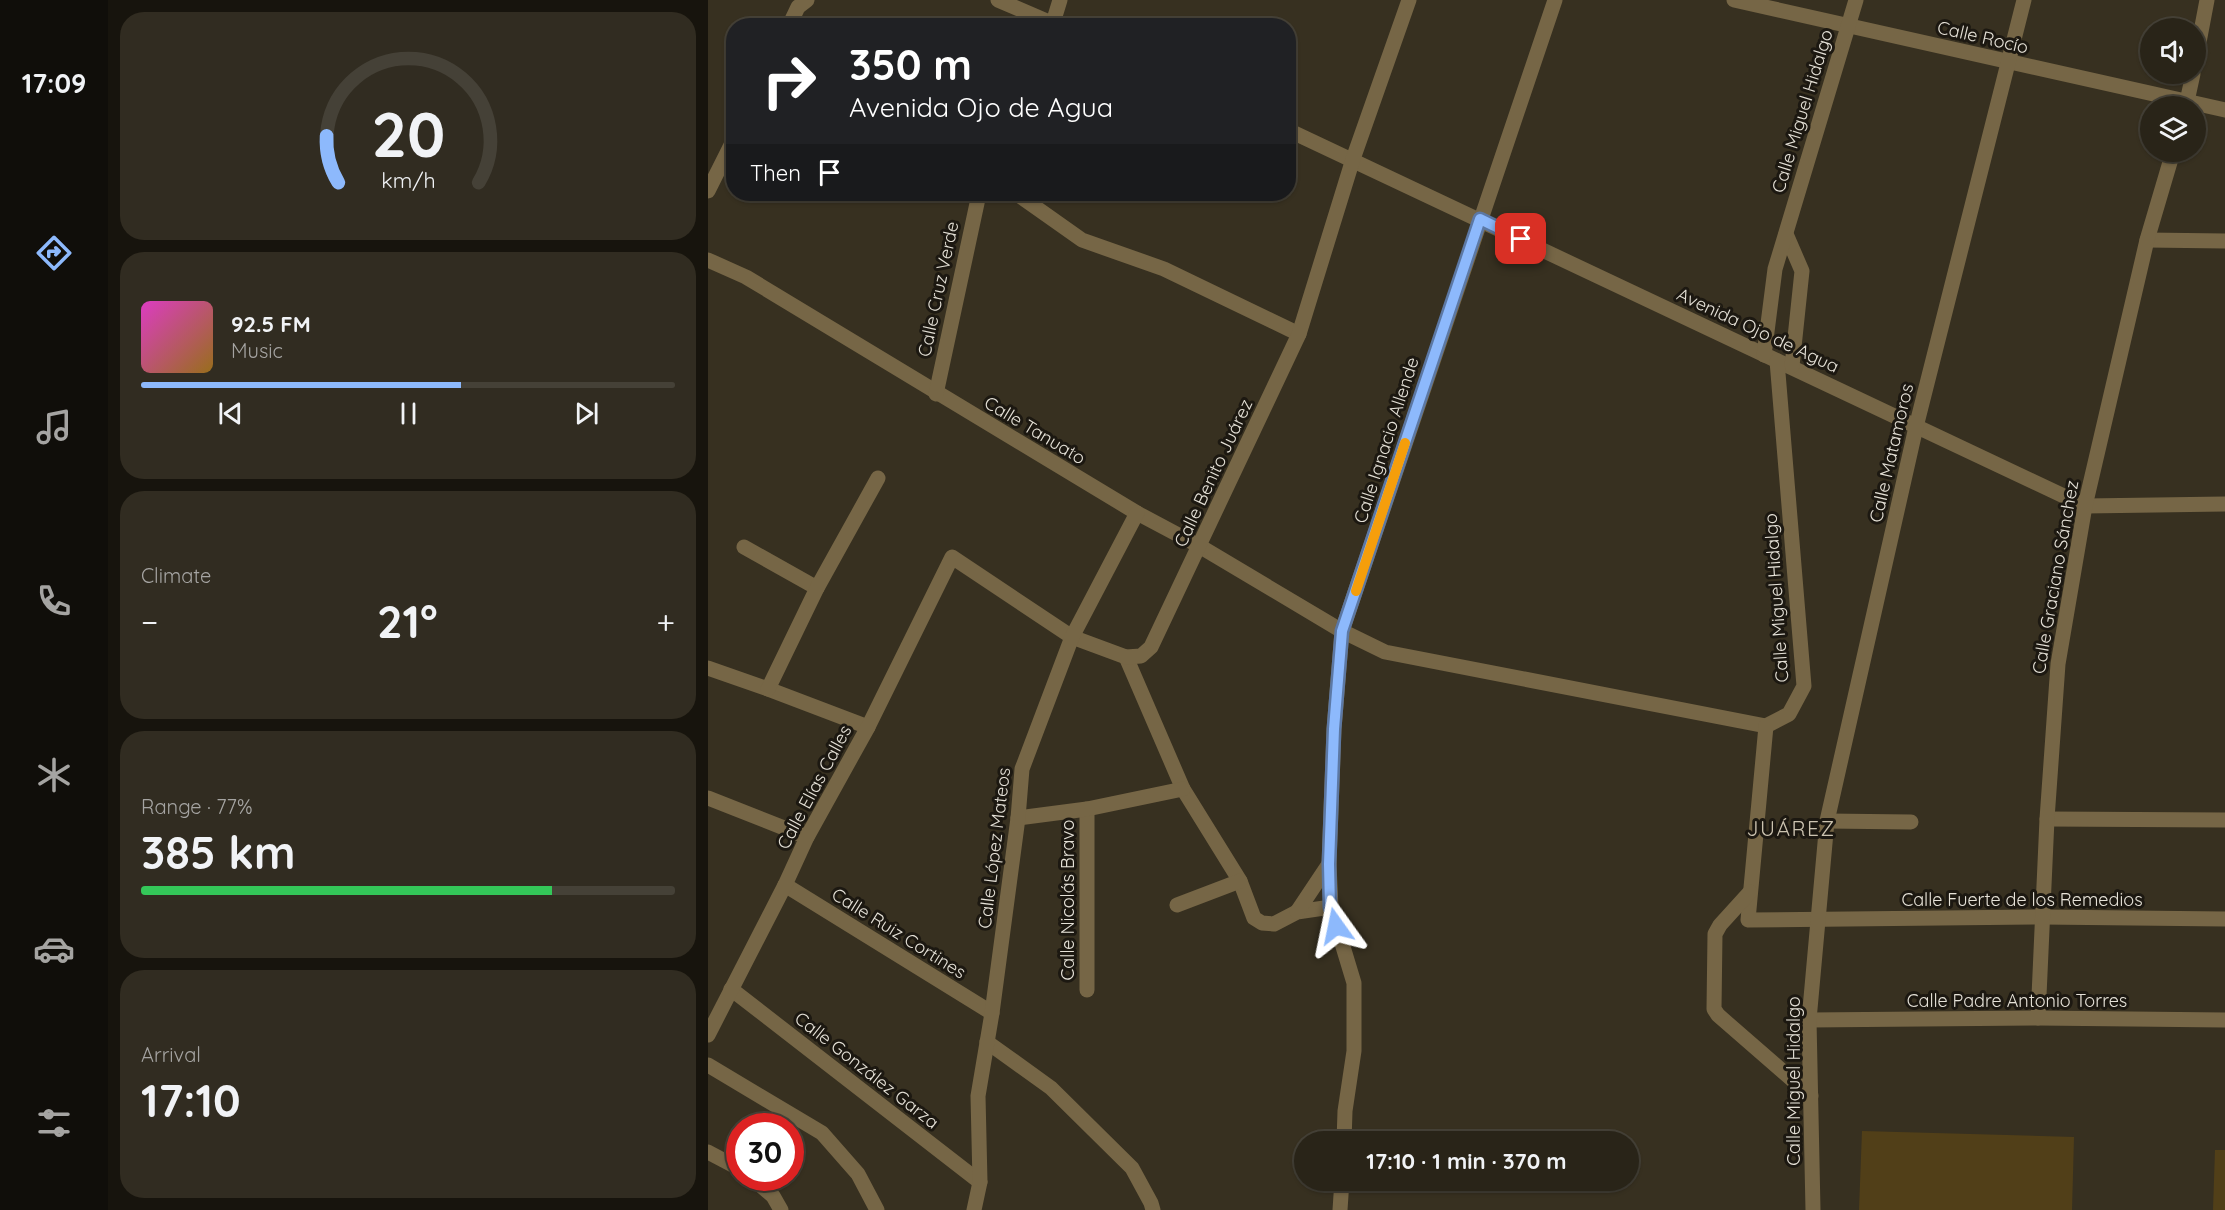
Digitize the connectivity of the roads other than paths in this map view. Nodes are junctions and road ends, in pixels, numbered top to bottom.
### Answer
1 (807, 0) edge
2 (998, 0) edge
3 (1060, 0) edge
4 (1408, 0) edge
5 (1555, 0) edge
6 (1734, 0) edge
7 (1856, 0) edge
8 (2024, 0) edge
9 (2207, 0) edge
10 (793, 18) edge
11 (1038, 18) edge
12 (1056, 18) edge
13 (2204, 18) edge
14 (1849, 26) junction
15 (2007, 62) junction
16 (2153, 96) edge
17 (2206, 107) edge
18 (2225, 110) edge
19 (1296, 134) edge
20 (726, 155) edge
21 (1353, 159) junction
22 (2170, 162) edge
23 (708, 191) edge
24 (977, 201) edge
25 (1027, 201) edge
26 (1480, 219) junction
27 (1786, 234) junction
28 (2147, 240) junction
29 (2225, 241) edge
30 (708, 260) edge
31 (1299, 334) junction
32 (1778, 361) junction
33 (936, 394) junction
34 (1916, 427) junction
35 (878, 478) dead end
36 (2225, 504) edge
37 (2085, 506) junction
38 (1137, 513) junction
39 (744, 547) dead end
40 (1201, 547) junction
41 (817, 588) junction
42 (1342, 631) junction
43 (1071, 637) junction
44 (1126, 657) junction
45 (708, 669) edge
46 (768, 688) junction
47 (1766, 726) junction
48 (868, 727) junction
49 (1183, 789) junction
50 (708, 798) edge
51 (1087, 809) junction
52 (1018, 818) junction
53 (2047, 819) junction
54 (2225, 820) edge
55 (1827, 821) junction
56 (1911, 822) dead end
57 (807, 837) junction
58 (1329, 864) junction
59 (1240, 881) junction
60 (785, 885) junction
61 (1750, 892) junction
62 (1178, 905) dead end
63 (1330, 907) junction
64 (1297, 912) junction
65 (2042, 917) junction
66 (1819, 919) junction
67 (2225, 919) edge
68 (731, 989) junction
69 (1087, 990) dead end
70 (992, 1013) junction
71 (2038, 1018) junction
72 (1809, 1020) junction
73 (2225, 1020) edge
74 (708, 1035) edge
75 (987, 1042) junction
76 (708, 1065) edge
77 (1811, 1096) junction
78 (1345, 1131) edge
79 (708, 1152) edge
80 (726, 1161) edge
81 (980, 1182) junction
82 (767, 1191) edge
83 (1341, 1191) edge
84 (781, 1210) edge
85 (878, 1210) edge
86 (974, 1210) edge
87 (1153, 1210) edge
88 (1340, 1210) edge
89 (1813, 1210) edge

1 - 10 street
2 - 11 street
3 - 12 street
4 - 21 street, Calle Benito Juárez
5 - 26 street, Calle Ignacio Allende
6 - 14 street, Calle Rocío
7 - 14 street, Calle Miguel Hidalgo
8 - 15 street, Calle Matamoros
9 - 13 street
14 - 15 street, Calle Rocío
14 - 27 street, Calle Miguel Hidalgo
15 - 16 street, Calle Rocío
15 - 34 street, Calle Matamoros
17 - 18 street, Calle Rocío
19 - 21 street, Avenida Ojo de Agua
20 - 23 street
21 - 26 street, Avenida Ojo de Agua
21 - 31 street, Calle Benito Juárez
22 - 28 street, Calle Graciano Sánchez
24 - 33 street, Calle Cruz Verde
25 - 31 street
26 - 32 street, Avenida Ojo de Agua
26 - 42 street, Calle Ignacio Allende
27 - 32 street, Calle Miguel Hidalgo
27 - 32 street, Calle Miguel Hidalgo
28 - 29 street
28 - 37 street, Calle Graciano Sánchez
30 - 33 street, Calle Tanuato
31 - 40 street, Calle Benito Juárez
32 - 34 street, Avenida Ojo de Agua
32 - 47 street, Calle Miguel Hidalgo
33 - 38 street, Calle Tanuato
34 - 37 street, Avenida Ojo de Agua
34 - 55 street, Calle Matamoros
35 - 41 street
36 - 37 street, Avenida Ojo de Agua
37 - 53 street, Calle Graciano Sánchez
38 - 40 street, Calle Tanuato
38 - 43 street, Calle López Mateos
39 - 41 street
40 - 42 street, Calle Tanuato
40 - 44 street, Calle Benito Juárez
41 - 46 street
42 - 47 street, Calle Tanuato
42 - 58 street, Calle Ignacio Allende
43 - 44 street
43 - 48 street, Calle Elías Calles
43 - 52 street, Calle López Mateos
44 - 49 street
45 - 46 street
46 - 48 street
47 - 61 street
48 - 57 street, Calle Elías Calles
49 - 51 street
49 - 59 street
50 - 57 street
51 - 52 street
51 - 69 street, Calle Nicolás Bravo
52 - 70 street, Calle López Mateos
53 - 54 street
53 - 65 street, Calle Graciano Sánchez
55 - 56 street
55 - 66 street, Calle Matamoros
57 - 60 street, Calle Elías Calles
58 - 63 street, Calle Ignacio Allende
58 - 64 street
59 - 62 street
59 - 64 street
60 - 68 street, Calle Elías Calles
60 - 70 street, Calle Ruiz Cortines
61 - 66 street
61 - 77 street
63 - 64 street
63 - 78 street, Calle Ignacio Allende
65 - 66 street, Calle Fuerte de los Remedios
65 - 67 street, Calle Fuerte de los Remedios
65 - 71 street, Calle Graciano Sánchez
66 - 72 street, Calle Miguel Hidalgo
68 - 74 street, Calle Elías Calles
68 - 81 street, Calle González Garza
70 - 75 street, Calle López Mateos
71 - 72 street, Calle Padre Antonio Torres
71 - 73 street, Calle Padre Antonio Torres
72 - 77 street, Calle Miguel Hidalgo
75 - 81 street, Calle López Mateos
75 - 87 street
76 - 85 street
77 - 89 street, Calle Miguel Hidalgo
79 - 80 street
81 - 86 street, Calle López Mateos
82 - 84 street
83 - 88 street

